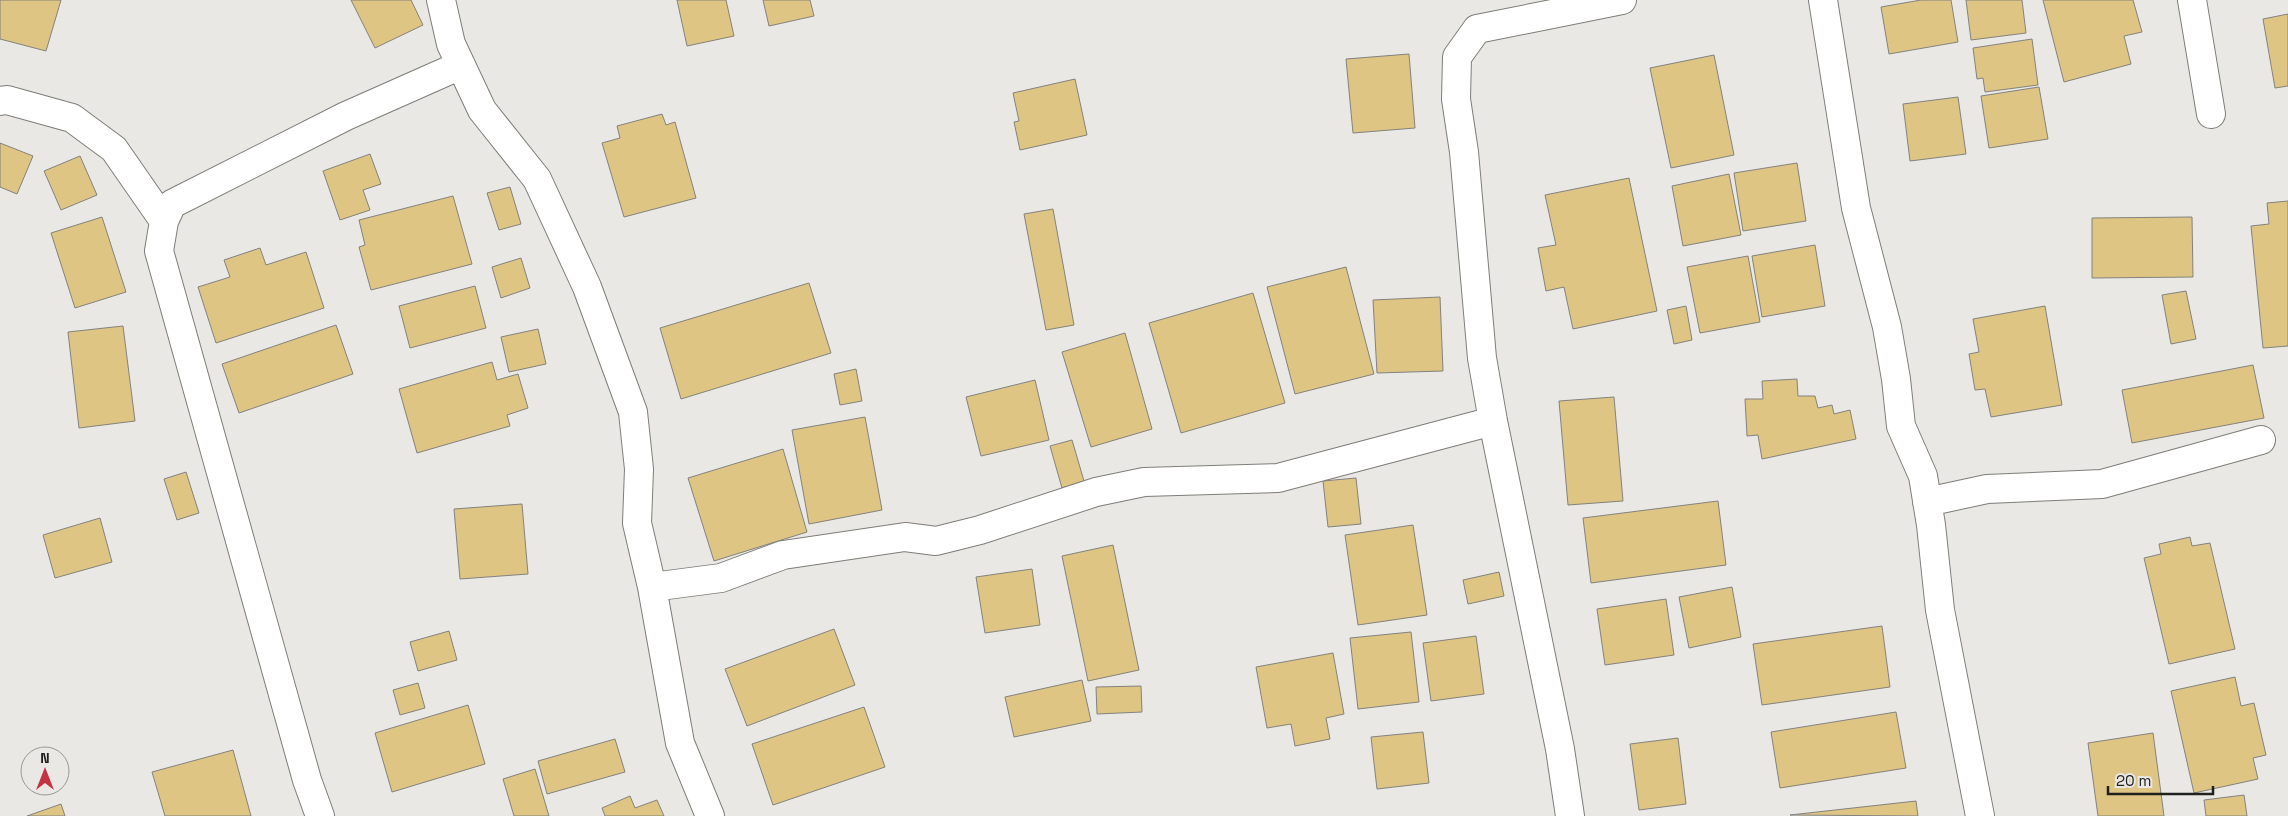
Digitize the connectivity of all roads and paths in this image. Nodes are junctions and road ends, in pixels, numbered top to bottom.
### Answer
1 (441, 0) edge
2 (1622, 0) edge
3 (1823, 0) edge
4 (2192, 0) edge
5 (461, 65) junction
6 (0, 101) edge
7 (2211, 114) dead end
8 (164, 222) junction
9 (1493, 421) junction
10 (2261, 440) dead end
11 (1927, 502) junction
12 (652, 587) junction
13 (320, 816) edge
14 (710, 816) edge
15 (1570, 816) edge
16 (1980, 816) edge

1 - 5 street
2 - 9 street
3 - 11 street
4 - 7 street
5 - 8 street
5 - 12 street
6 - 8 street
8 - 13 street
9 - 12 street
9 - 15 street
10 - 11 street
11 - 16 street
12 - 14 street

